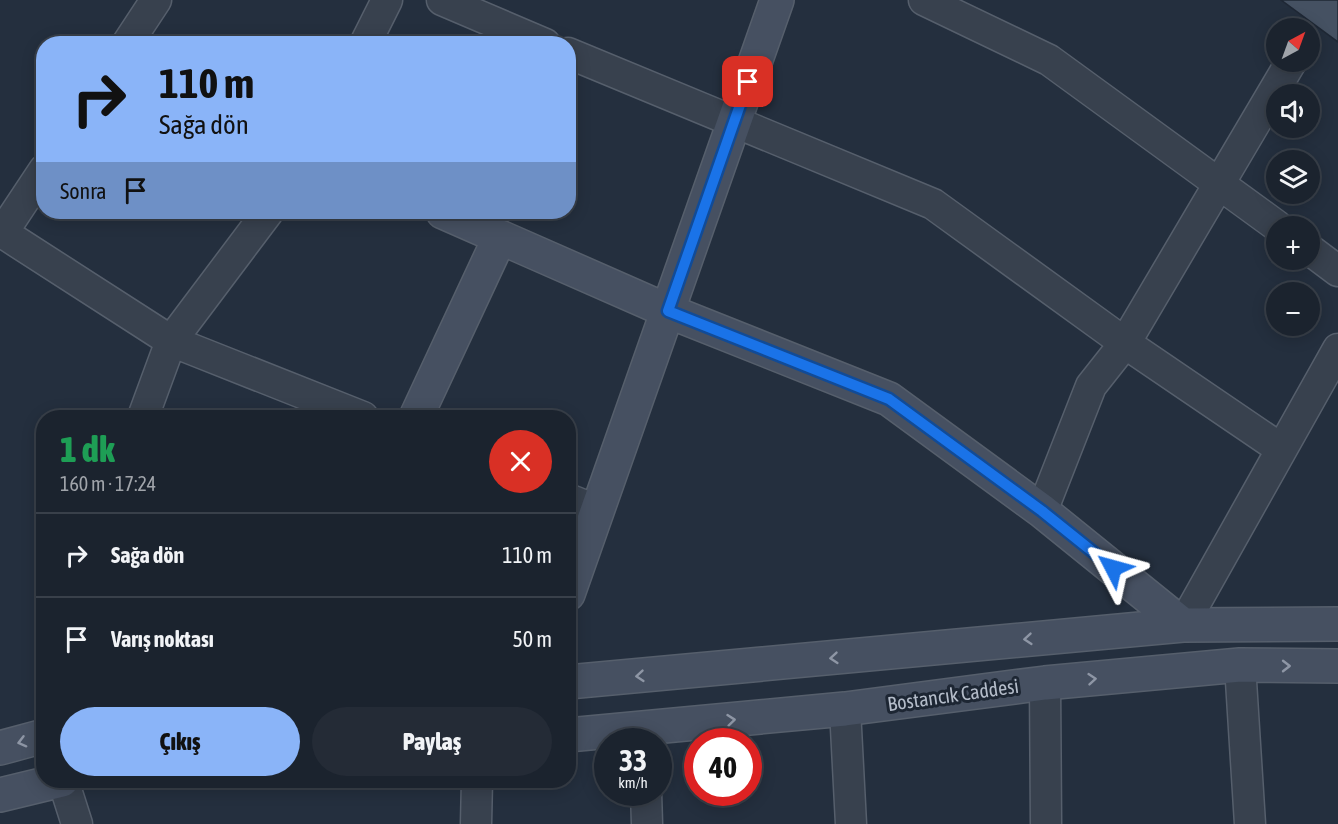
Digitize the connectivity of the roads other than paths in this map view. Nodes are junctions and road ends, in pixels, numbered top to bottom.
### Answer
1 (156, 0) edge
2 (387, 0) edge
3 (442, 0) edge
4 (777, 0) edge
5 (924, 0) edge
6 (133, 36) edge
7 (369, 36) edge
8 (526, 36) edge
9 (576, 56) edge
10 (1285, 72) edge
11 (734, 123) junction
12 (36, 181) edge
13 (1219, 184) junction
14 (1266, 218) edge
15 (263, 219) edge
16 (459, 219) edge
17 (1, 231) edge
18 (500, 237) junction
19 (1320, 258) edge
20 (1338, 271) edge
21 (668, 311) junction
22 (171, 341) junction
23 (1125, 343) junction
24 (1338, 349) edge
25 (146, 410) edge
26 (345, 410) edge
27 (419, 410) edge
28 (1281, 449) junction
29 (583, 505) edge
30 (1042, 511) junction
31 (576, 547) edge
32 (1338, 624) edge
33 (1183, 625) junction
34 (1240, 665) junction
35 (1338, 666) edge
36 (576, 681) edge
37 (1045, 683) junction
38 (844, 709) junction
39 (672, 732) edge
40 (576, 735) edge
41 (594, 735) edge
42 (36, 738) edge
43 (0, 748) edge
44 (36, 786) edge
45 (65, 788) edge
46 (477, 788) edge
47 (0, 795) edge
48 (646, 806) edge
49 (77, 824) edge
50 (476, 824) edge
51 (647, 824) edge
52 (851, 824) edge
53 (1046, 824) edge
54 (1250, 824) edge

1 - 6 street
2 - 7 street
3 - 8 street
4 - 11 street
5 - 13 street
9 - 11 street
10 - 13 street
11 - 21 street
11 - 23 street
12 - 17 street
13 - 14 street
13 - 23 street
15 - 22 street
16 - 18 street
17 - 22 street
18 - 21 street
18 - 27 street
19 - 20 street
21 - 29 street
21 - 30 street
22 - 25 street
22 - 26 street
23 - 28 street
23 - 30 street
24 - 28 street
28 - 33 street
29 - 31 street
30 - 33 street
32 - 33 street
33 -> 36 street
34 -> 35 street, Bostancık Caddesi
37 -> 34 street, Bostancık Caddesi
34 - 54 street
37 - 38 street, Bostancık Caddesi
37 - 53 street
39 -> 38 street, Bostancık Caddesi
38 - 52 street
40 - 41 street, Bostancık Caddesi
42 -> 43 street
44 - 47 street
45 - 49 street
46 - 50 street
48 - 51 street

